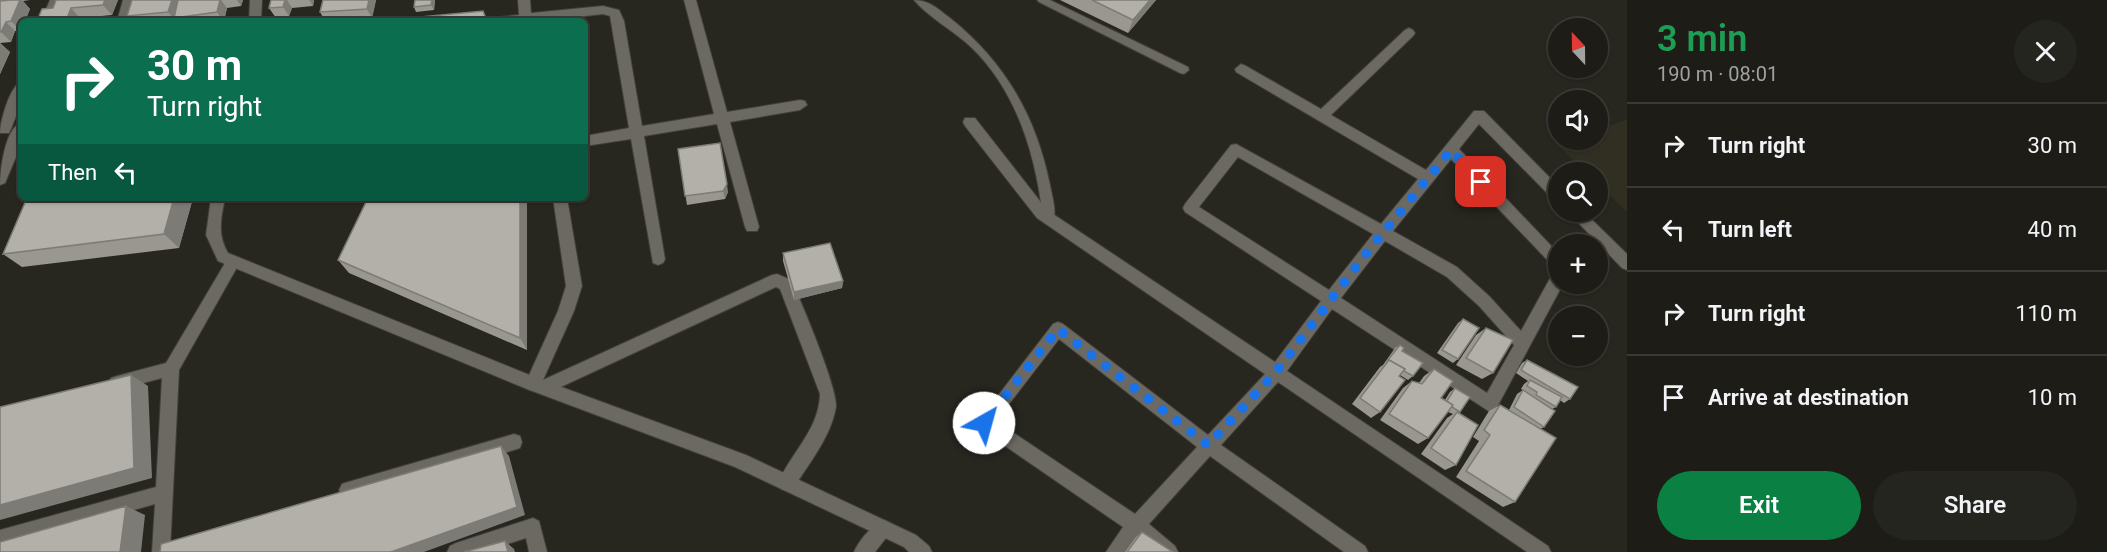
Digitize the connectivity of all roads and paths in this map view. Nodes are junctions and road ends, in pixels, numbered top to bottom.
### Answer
1 (56, 0) edge
2 (129, 0) edge
3 (256, 0) edge
4 (524, 0) edge
5 (690, 0) edge
6 (919, 0) edge
7 (1041, 0) edge
8 (49, 18) edge
9 (124, 18) edge
10 (255, 18) edge
11 (525, 18) edge
12 (534, 18) edge
13 (1409, 33) dead end
14 (1241, 69) dead end
15 (1184, 70) dead end
16 (18, 94) edge
17 (800, 105) dead end
18 (1322, 116) junction
19 (722, 117) junction
20 (970, 122) dead end
21 (18, 128) edge
22 (2, 129) edge
23 (636, 131) junction
24 (18, 135) edge
25 (588, 140) edge
26 (1451, 150) junction
27 (1428, 178) junction
28 (0, 179) edge
29 (1548, 185) edge
30 (217, 201) edge
31 (560, 201) edge
32 (1049, 218) junction
33 (1585, 222) edge
34 (752, 227) dead end
35 (1384, 232) junction
36 (1548, 252) edge
37 (658, 260) dead end
38 (233, 262) junction
39 (1627, 264) edge
40 (1550, 294) edge
41 (1331, 300) junction
42 (1523, 344) junction
43 (171, 369) junction
44 (1276, 372) junction
45 (103, 386) edge
46 (539, 386) junction
47 (514, 441) dead end
48 (1208, 445) junction
49 (787, 483) junction
50 (164, 493) junction
51 (332, 495) edge
52 (1136, 525) junction
53 (884, 529) junction
54 (0, 539) edge
55 (184, 539) edge
56 (161, 549) edge
57 (456, 552) edge
58 (538, 552) edge
59 (863, 552) edge
60 (922, 552) edge
61 (1115, 552) edge
62 (1169, 552) edge
63 (1359, 552) edge
64 (1542, 552) edge

1 - 8 street
2 - 9 street
3 - 10 street
4 - 11 street
5 - 19 street
6 - 32 lane
7 - 15 lane
12 - 23 street
13 - 18 street
14 - 18 street
16 - 22 street
17 - 19 street
18 - 27 street
19 - 23 street
19 - 34 street
20 - 32 street
21 - 22 street
23 - 25 street
23 - 37 street
24 - 28 street
26 - 27 street
26 - 29 street
26 - 36 street
27 - 35 street
30 - 38 street
31 - 46 street
32 - 44 street
33 - 39 street
35 - 41 street
35 - 41 street
35 - 42 street
38 - 43 street
38 - 46 street
40 - 42 street
41 - 42 street
41 - 44 street
43 - 45 street
43 - 50 street
44 - 48 street
44 - 64 street
46 - 49 street
46 - 49 street
47 - 51 street
48 - 52 street
48 - 52 street
48 - 63 street
49 - 53 street
50 - 54 street
50 - 56 street
52 - 61 street
52 - 62 street
53 - 59 street
53 - 60 street
55 - 56 street
57 - 58 street

